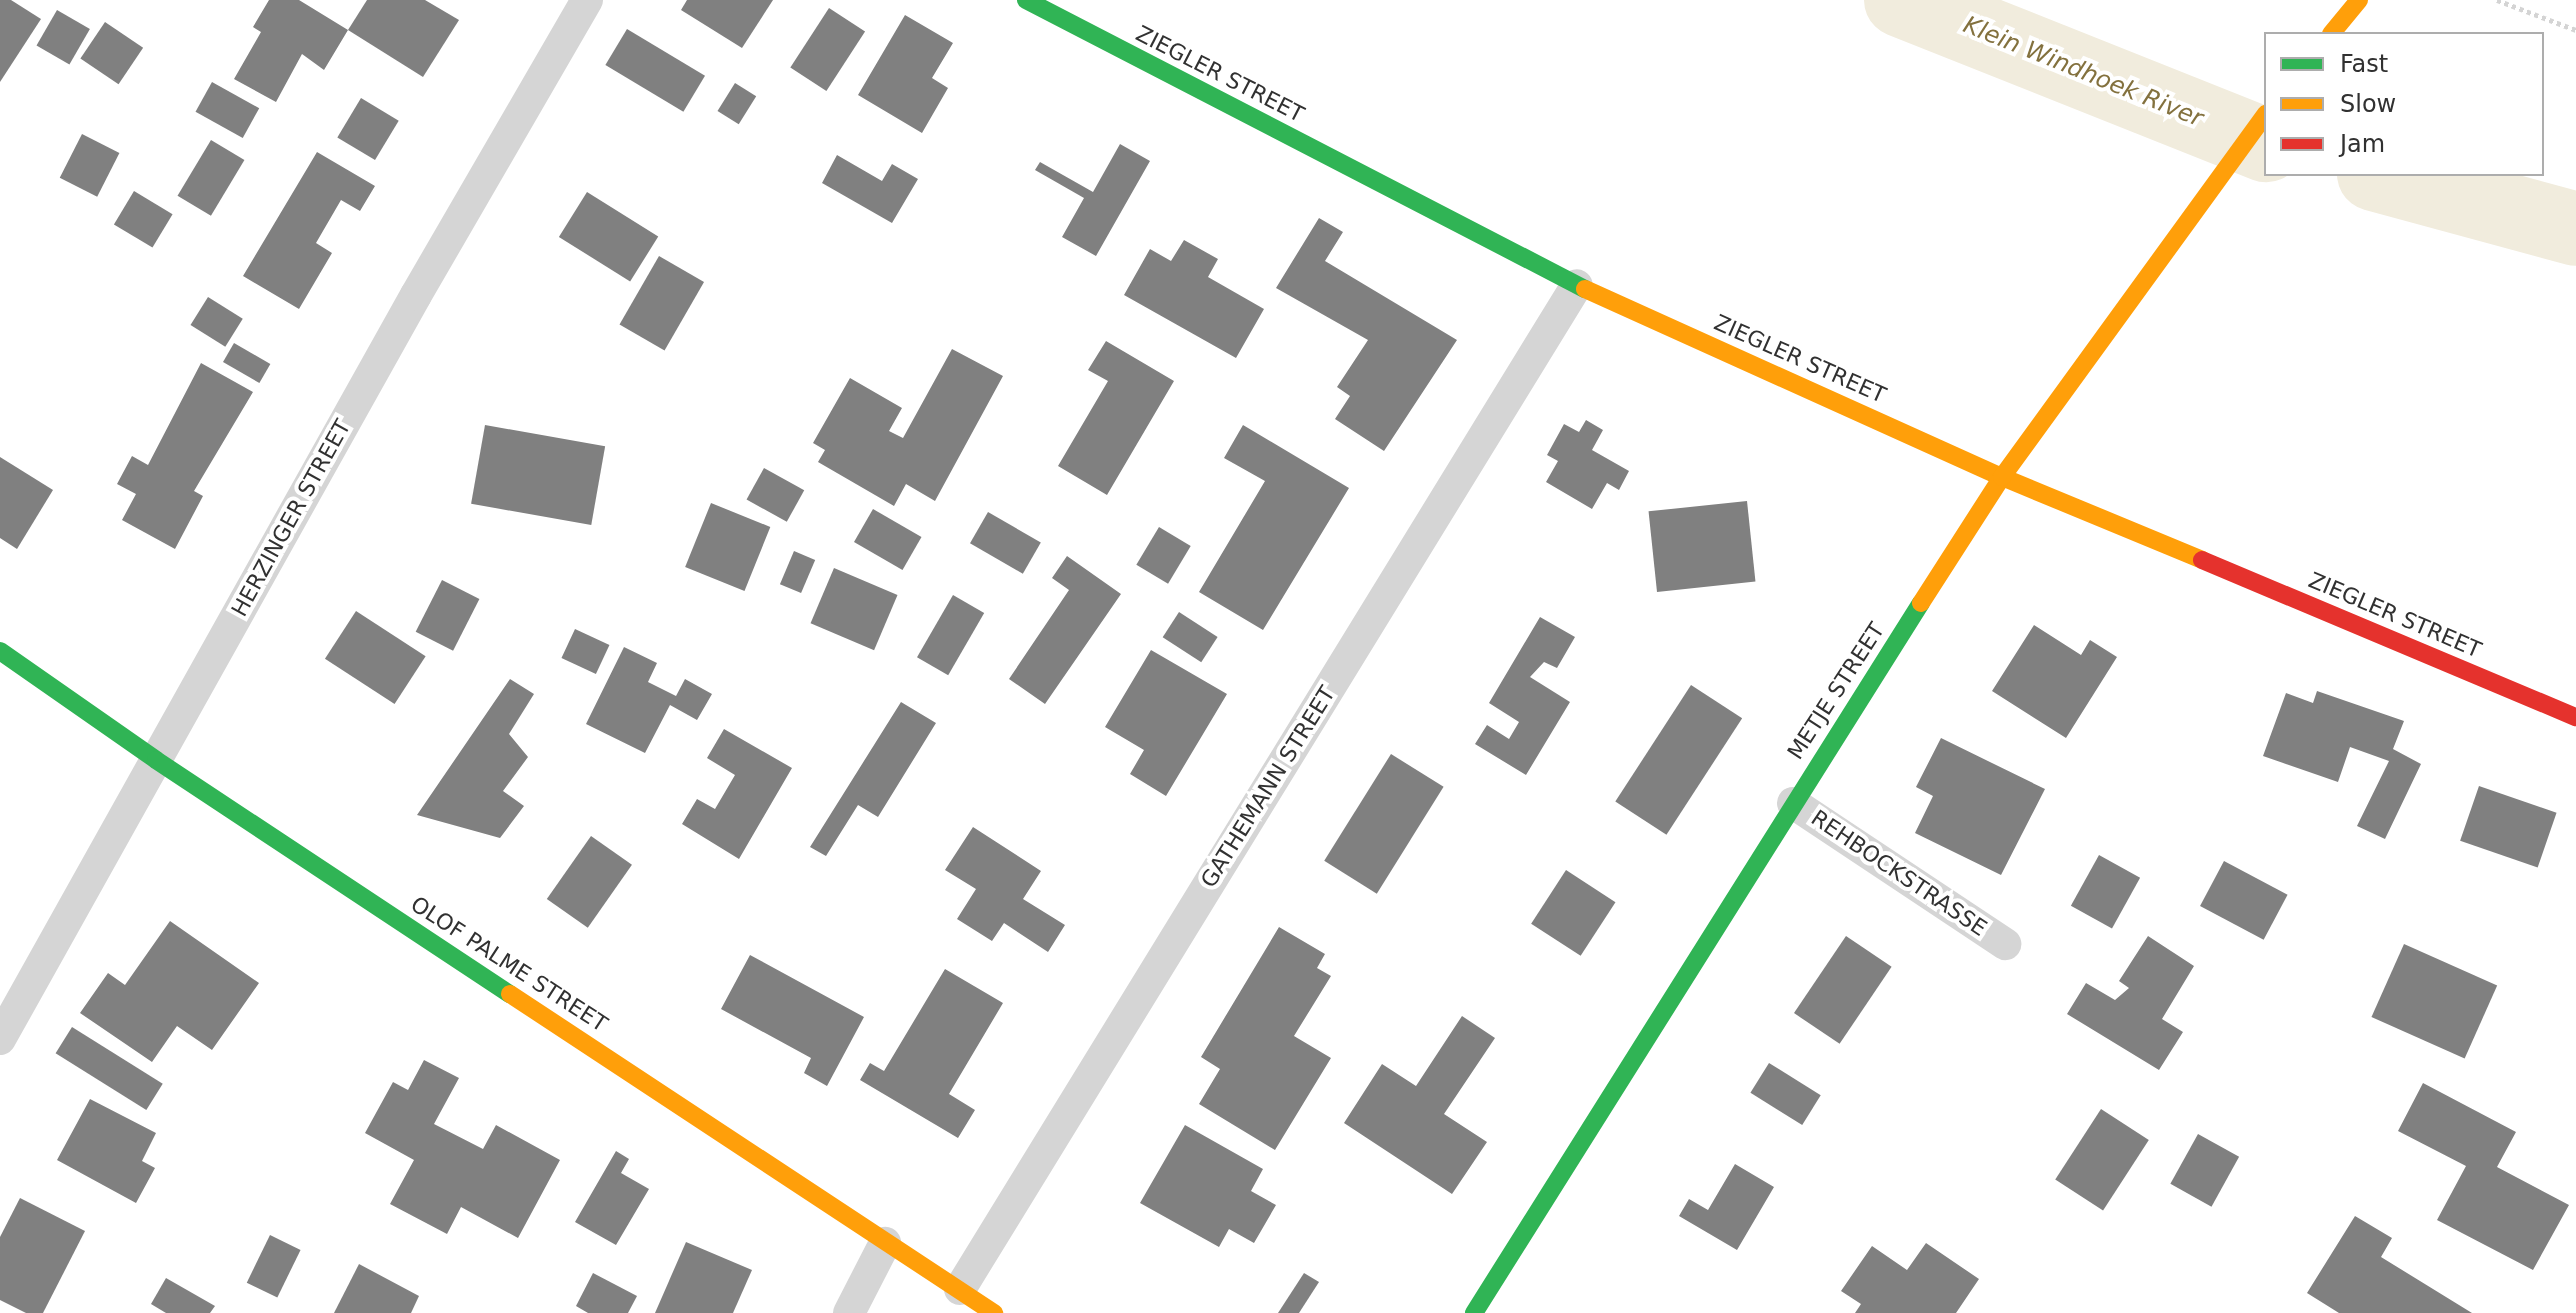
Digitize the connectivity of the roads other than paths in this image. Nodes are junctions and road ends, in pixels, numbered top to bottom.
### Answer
1 (587, 0) edge
2 (1026, 0) edge
3 (2359, 0) edge
4 (2333, 32) edge
5 (2264, 117) edge
6 (1577, 285) junction
7 (2002, 477) junction
8 (0, 651) edge
9 (2576, 717) edge
10 (156, 760) junction
11 (1793, 803) junction
12 (2005, 944) dead end
13 (0, 1039) edge
14 (885, 1243) junction
15 (960, 1289) junction
16 (849, 1313) edge
17 (994, 1313) edge
18 (1474, 1313) edge

1 - 10 street, HERZINGER STREET
2 - 6 street, ZIEGLER STREET
3 - 4 street
5 - 7 street, METJE STREET
6 - 7 street, ZIEGLER STREET
6 - 15 street, GATHEMANN STREET
7 - 9 street, ZIEGLER STREET
7 - 11 street, METJE STREET
8 - 10 street, OLOF PALME STREET
10 - 13 street, HERZINGER STREET
10 - 14 street, OLOF PALME STREET
11 - 12 street, REHBOCKSTRASSE
11 - 18 street, METJE STREET
14 - 15 street, OLOF PALME STREET
14 - 16 street
15 - 17 street, OLOF PALME STREET

